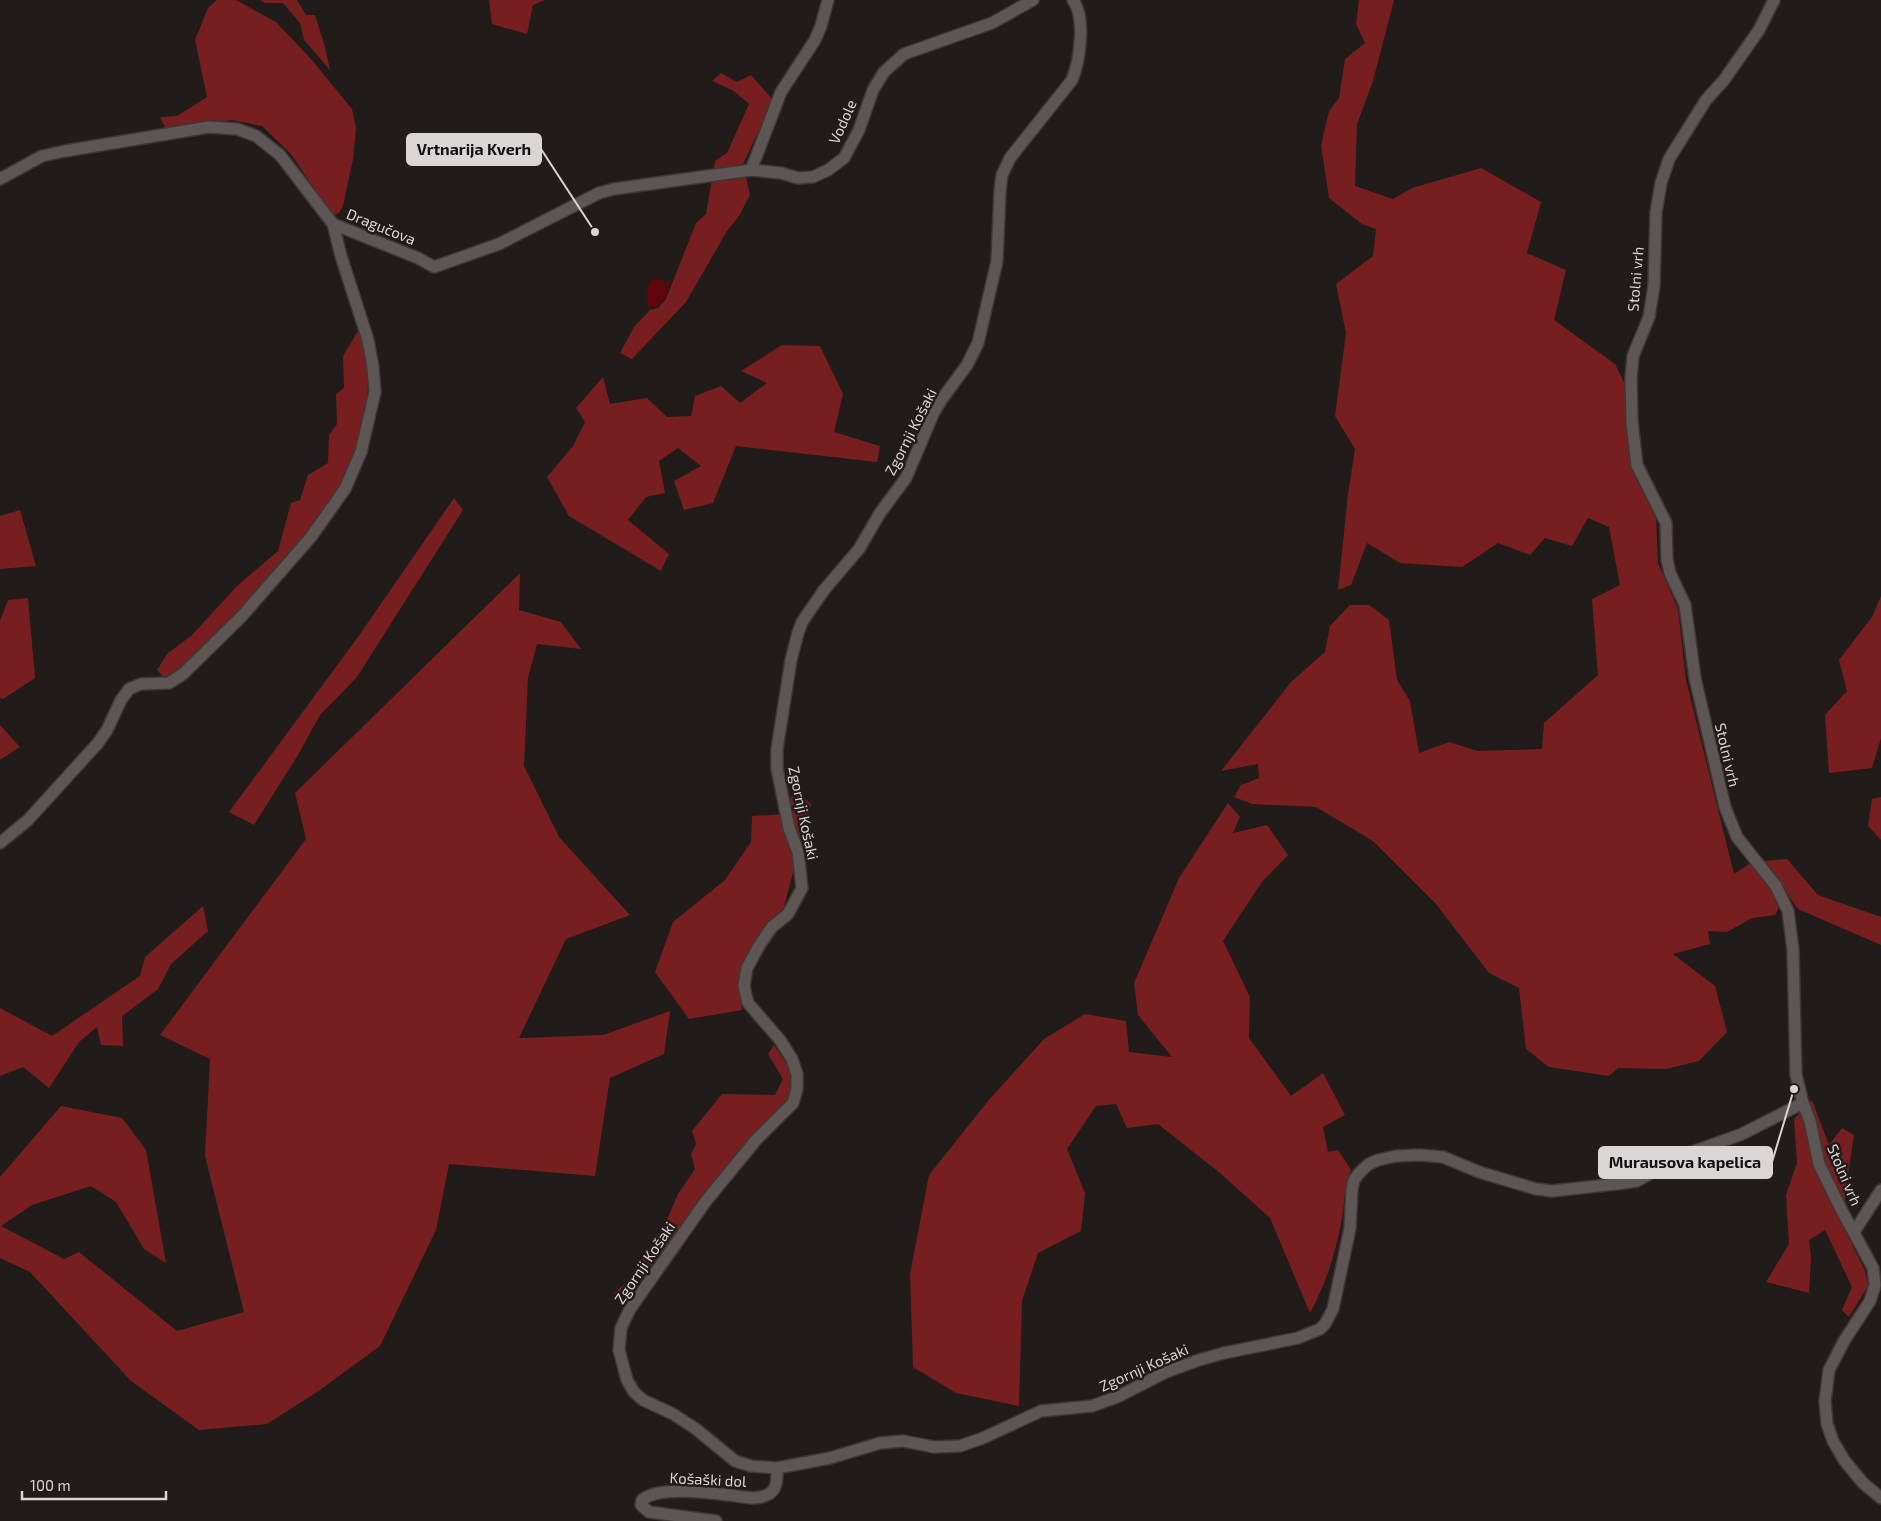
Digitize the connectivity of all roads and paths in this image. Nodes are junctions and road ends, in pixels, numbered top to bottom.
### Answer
1 (828, 0) edge
2 (1033, 0) edge
3 (1073, 0) edge
4 (1774, 0) edge
5 (751, 170) junction
6 (0, 178) edge
7 (333, 224) junction
8 (0, 843) edge
9 (1803, 1103) junction
10 (1881, 1190) edge
11 (1854, 1232) junction
12 (777, 1468) junction
13 (1881, 1498) edge
14 (716, 1521) edge

1 - 5 street
2 - 5 street, Vodole
3 - 12 street, Zgornji Košaki
4 - 9 street, Stolni vrh
5 - 7 street, Dragučova
6 - 7 street, Dragučova
7 - 8 street
9 - 11 street, Stolni vrh
9 - 12 street, Zgornji Košaki
10 - 11 street
11 - 13 street, Stolni vrh
12 - 14 street, Košaški dol

